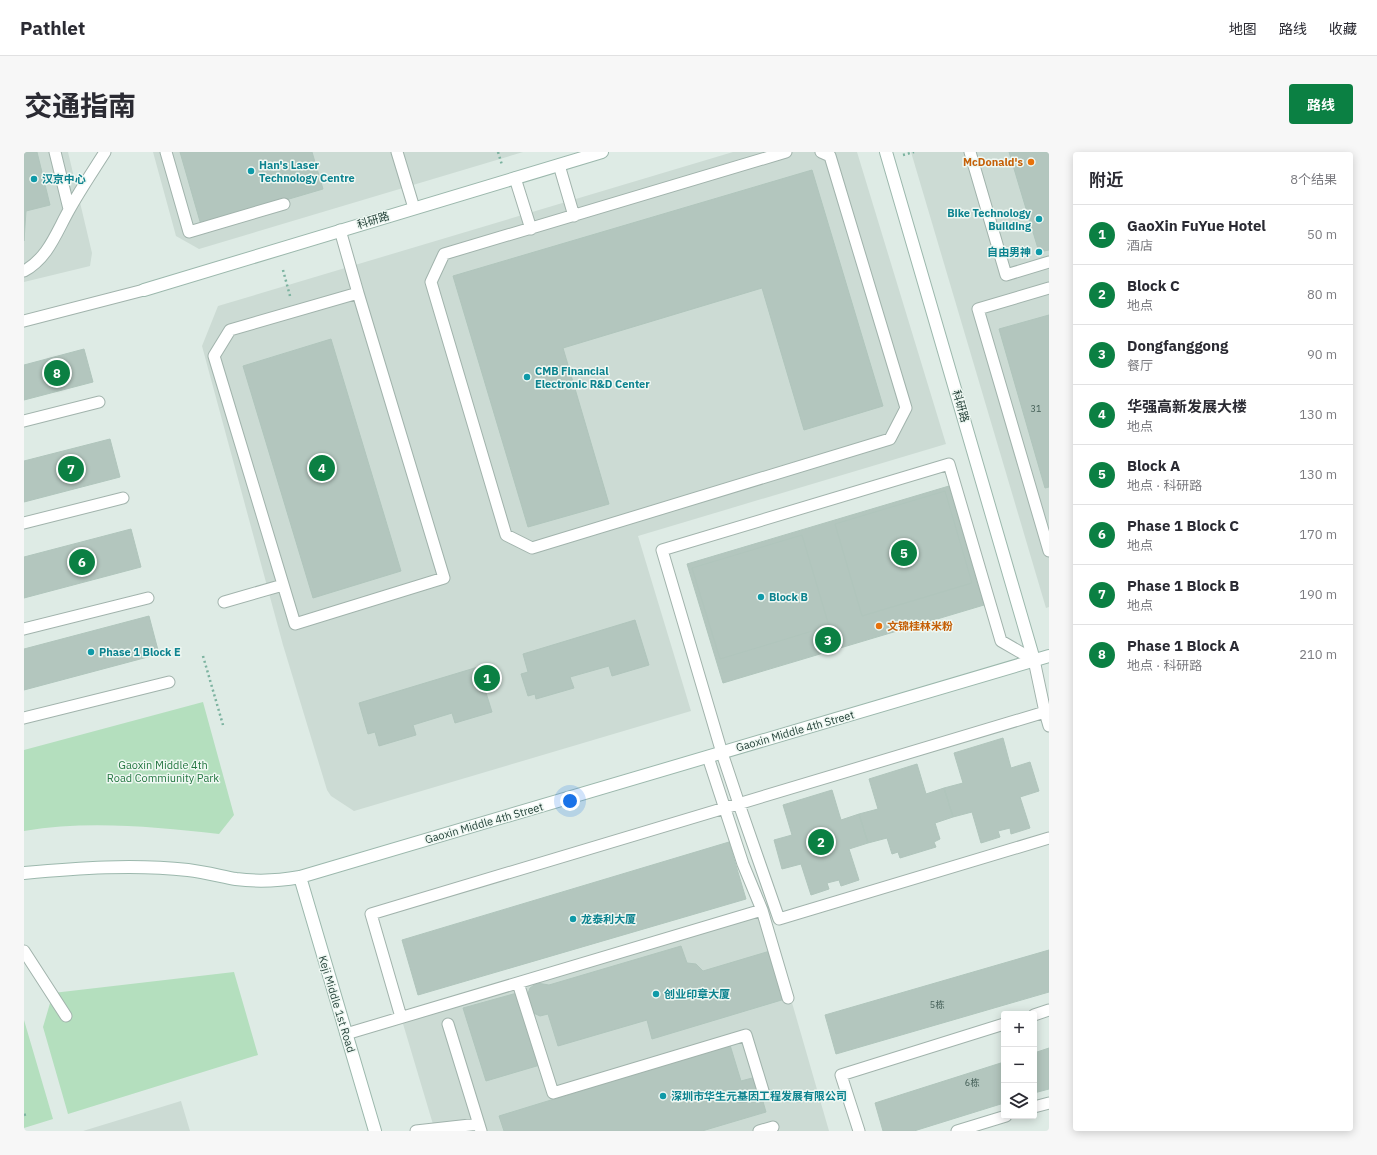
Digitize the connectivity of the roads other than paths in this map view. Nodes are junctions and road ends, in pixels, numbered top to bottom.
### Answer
1 (55, 152) edge
2 (105, 152) edge
3 (166, 152) edge
4 (397, 152) edge
5 (602, 152) edge
6 (786, 152) edge
7 (821, 152) edge
8 (886, 152) edge
9 (970, 152) edge
10 (559, 165) junction
11 (516, 178) junction
12 (284, 204) dead end
13 (414, 208) junction
14 (69, 209) junction
15 (574, 216) junction
16 (531, 229) junction
17 (340, 230) junction
18 (1049, 262) edge
19 (24, 271) edge
20 (1049, 288) edge
21 (144, 290) joint
22 (358, 293) junction
23 (24, 321) edge
24 (99, 402) dead end
25 (24, 421) edge
26 (123, 498) dead end
27 (24, 523) edge
28 (1049, 551) edge
29 (283, 585) junction
30 (148, 598) dead end
31 (224, 602) dead end
32 (24, 629) edge
33 (1049, 656) edge
34 (1034, 660) junction
35 (169, 682) dead end
36 (1045, 712) junction
37 (24, 718) edge
38 (1049, 726) edge
39 (722, 753) junction
40 (708, 756) junction
41 (739, 804) junction
42 (725, 808) junction
43 (1049, 838) edge
44 (24, 873) edge
45 (300, 878) junction
46 (762, 910) junction
47 (24, 951) edge
48 (518, 984) junction
49 (788, 998) dead end
50 (1049, 1010) edge
51 (1037, 1014) edge
52 (66, 1016) dead end
53 (401, 1017) junction
54 (448, 1024) dead end
55 (1001, 1025) edge
56 (346, 1034) junction
57 (764, 1094) dead end
58 (1049, 1103) edge
59 (1037, 1106) edge
60 (1001, 1118) edge
61 (480, 1127) edge
62 (773, 1127) dead end
63 (376, 1131) edge
64 (416, 1131) edge
65 (759, 1131) edge
66 (859, 1131) edge
67 (957, 1131) edge

1 - 14 lane
2 - 14 lane
3 - 12 lane
4 - 13 lane
5 - 10 street, 科研路
6 - 15 lane
7 - 16 lane
8 - 34 street, 科研路
9 - 18 lane
10 - 11 street, 科研路
10 - 15 lane
11 - 13 street, 科研路
11 - 16 lane
13 - 17 street, 科研路
14 - 19 lane
15 - 16 lane
17 - 21 street, 科研路
17 - 22 lane
20 - 28 lane
21 - 23 lane
22 - 29 lane
22 - 29 lane
24 - 25 lane
26 - 27 lane
29 - 31 lane
30 - 32 lane
33 - 34 street, Gaoxin Middle 4th Street
34 - 36 lane
34 - 39 street, Gaoxin Middle 4th Street
34 - 39 lane
35 - 37 lane
36 - 38 lane
36 - 41 lane
39 - 40 street, Gaoxin Middle 4th Street
39 - 41 lane
40 - 42 lane
40 - 45 street, Gaoxin Middle 4th Street
41 - 42 lane
41 - 43 lane
42 - 46 lane
42 - 53 lane
44 - 45 street, Gaoxin Middle 4th Street
45 - 56 street, Keji Middle 1st Road
46 - 48 lane
46 - 49 lane
47 - 52 lane
48 - 53 lane
48 - 57 lane
50 - 51 lane
53 - 56 lane
54 - 61 lane
55 - 66 lane
56 - 63 street, Keji Middle 1st Road
58 - 59 lane
60 - 67 lane
61 - 64 lane
62 - 65 lane

